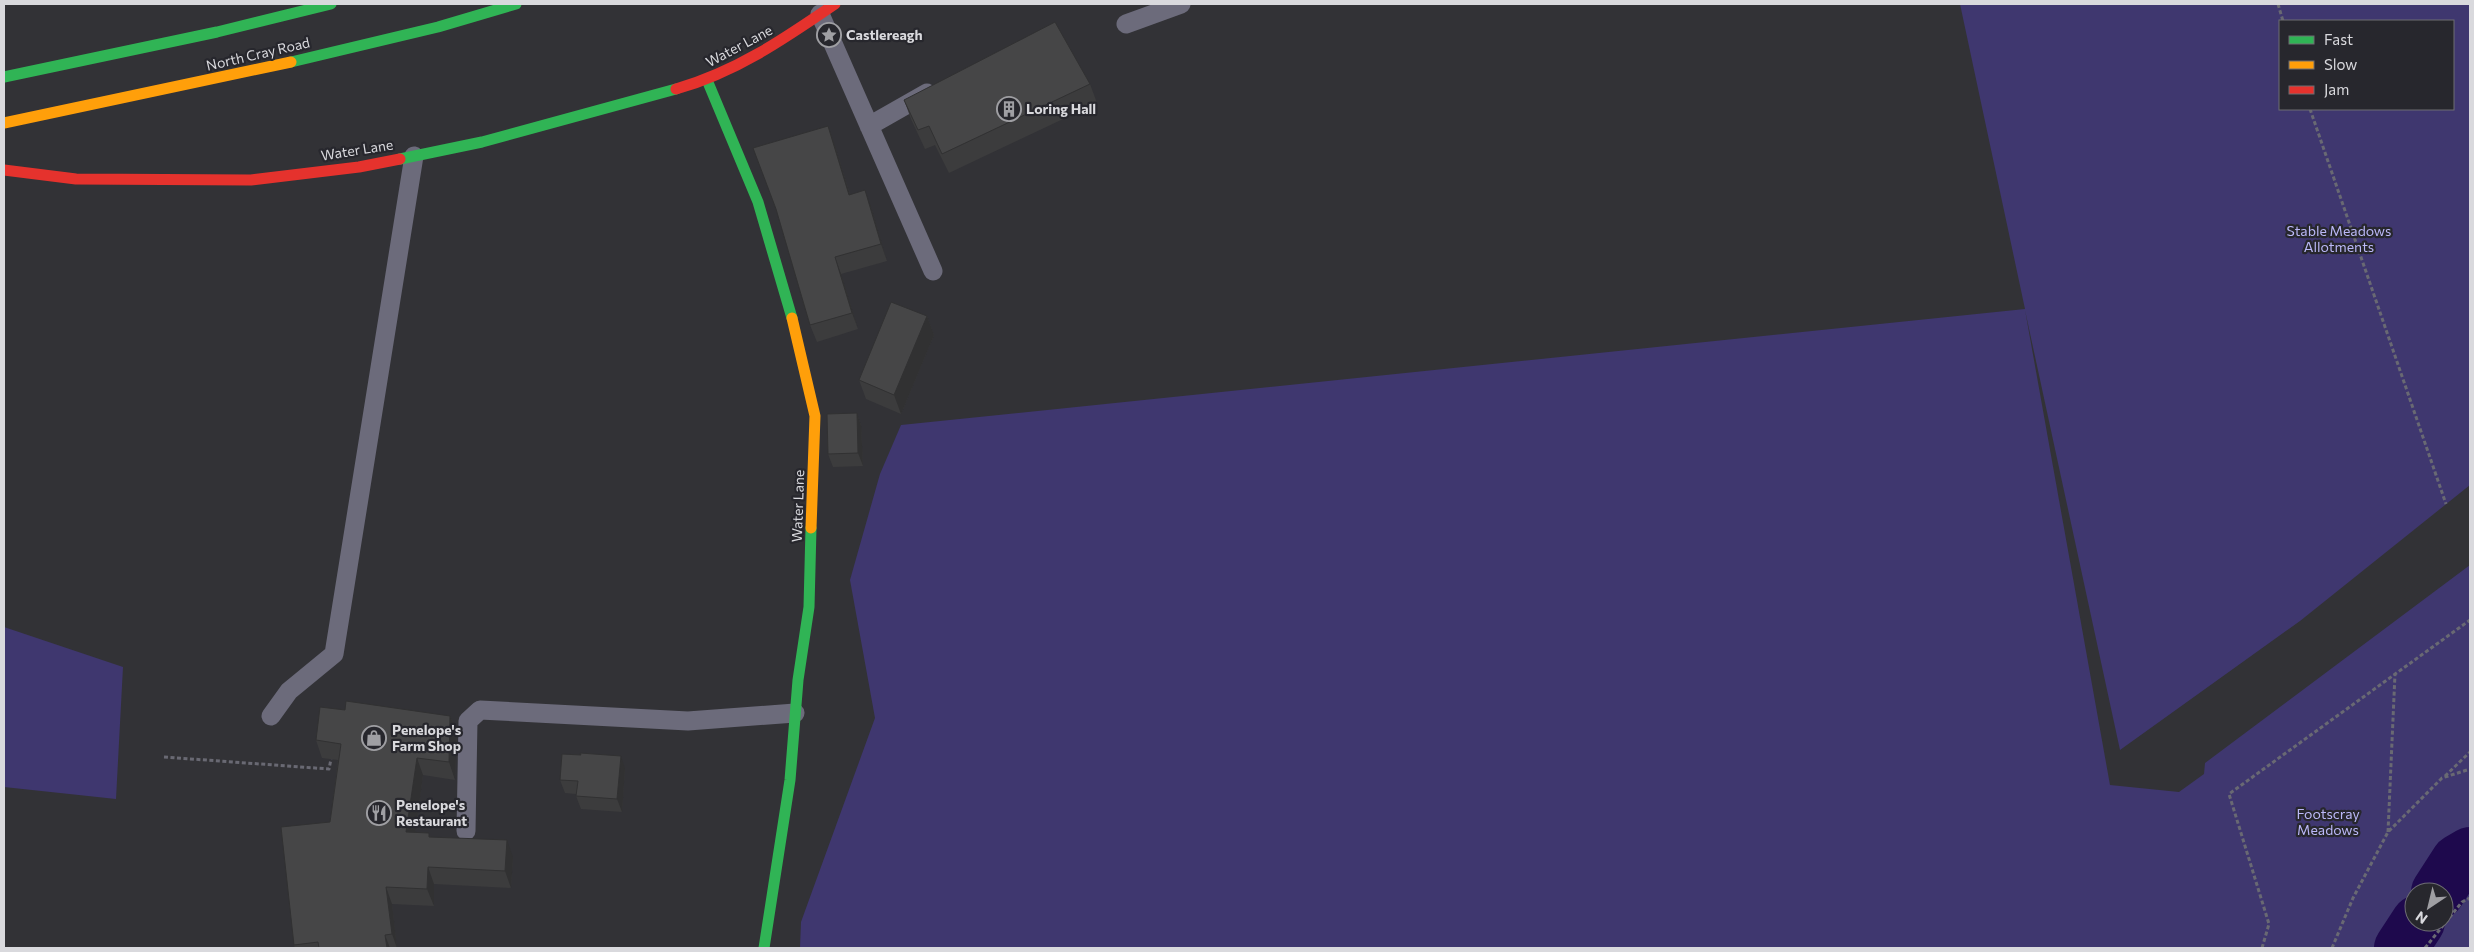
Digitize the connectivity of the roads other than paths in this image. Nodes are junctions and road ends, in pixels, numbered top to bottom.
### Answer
1 (331, 4) edge
2 (516, 4) edge
3 (1180, 4) edge
4 (827, 9) edge
5 (1126, 24) dead end
6 (4, 76) edge
7 (707, 80) junction
8 (945, 83) edge
9 (4, 123) edge
10 (869, 126) junction
11 (414, 156) junction
12 (4, 170) edge
13 (933, 271) dead end
14 (795, 712) junction
15 (271, 716) dead end
16 (466, 831) dead end
17 (764, 948) edge

1 - 6 street
2 - 9 street, North Cray Road
3 - 5 lane
4 - 7 street, Water Lane
4 - 10 lane
7 - 11 street, Water Lane
7 - 14 street, Water Lane
8 - 10 lane
10 - 13 lane
11 - 12 street, Water Lane
11 - 15 lane
14 - 16 lane
14 - 17 street, Water Lane

